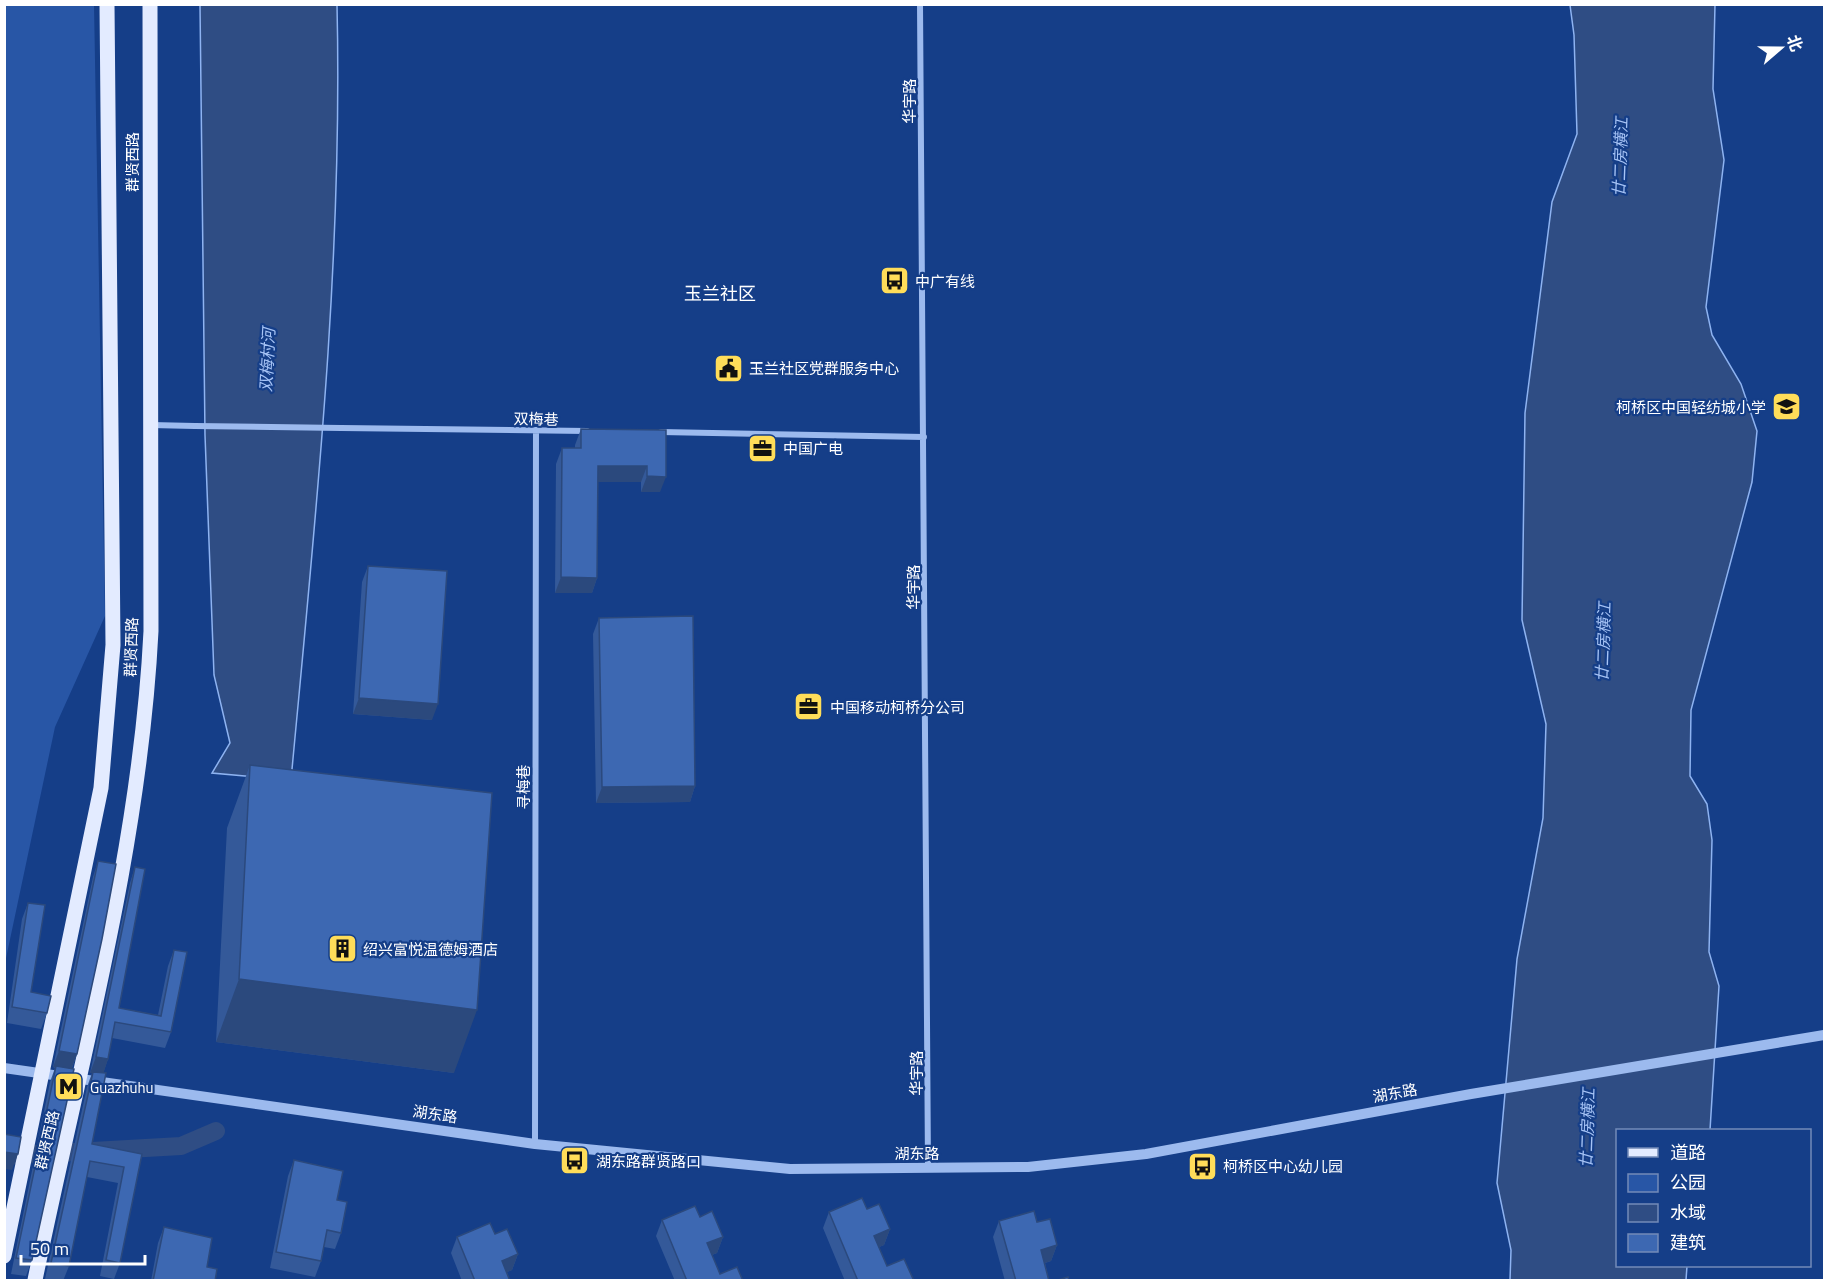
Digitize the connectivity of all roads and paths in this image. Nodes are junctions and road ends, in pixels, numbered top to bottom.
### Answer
1 (107, 4) edge
2 (150, 4) edge
3 (921, 4) edge
4 (148, 425) junction
5 (536, 430) junction
6 (595, 431) edge
7 (654, 432) edge
8 (924, 437) junction
9 (1824, 1035) edge
10 (4, 1068) edge
11 (43, 1072) junction
12 (79, 1077) junction
13 (535, 1144) junction
14 (928, 1168) junction
15 (4, 1256) edge
16 (35, 1281) edge

1 - 11 main road, 群贤西路
2 - 4 main road, 群贤西路
3 - 8 street, 华宇路
4 - 5 street, 双梅巷, bridge
4 - 12 main road, 群贤西路
5 - 6 street, 双梅巷
5 - 13 street, 寻梅巷
7 - 8 street
8 - 14 street, 华宇路
9 - 14 street, 湖东路
10 - 11 street, 湖东路
11 - 12 street, 湖东路
11 - 15 main road, 群贤西路
12 - 13 street, 湖东路
12 - 16 main road, 群贤西路
13 - 14 street, 湖东路

